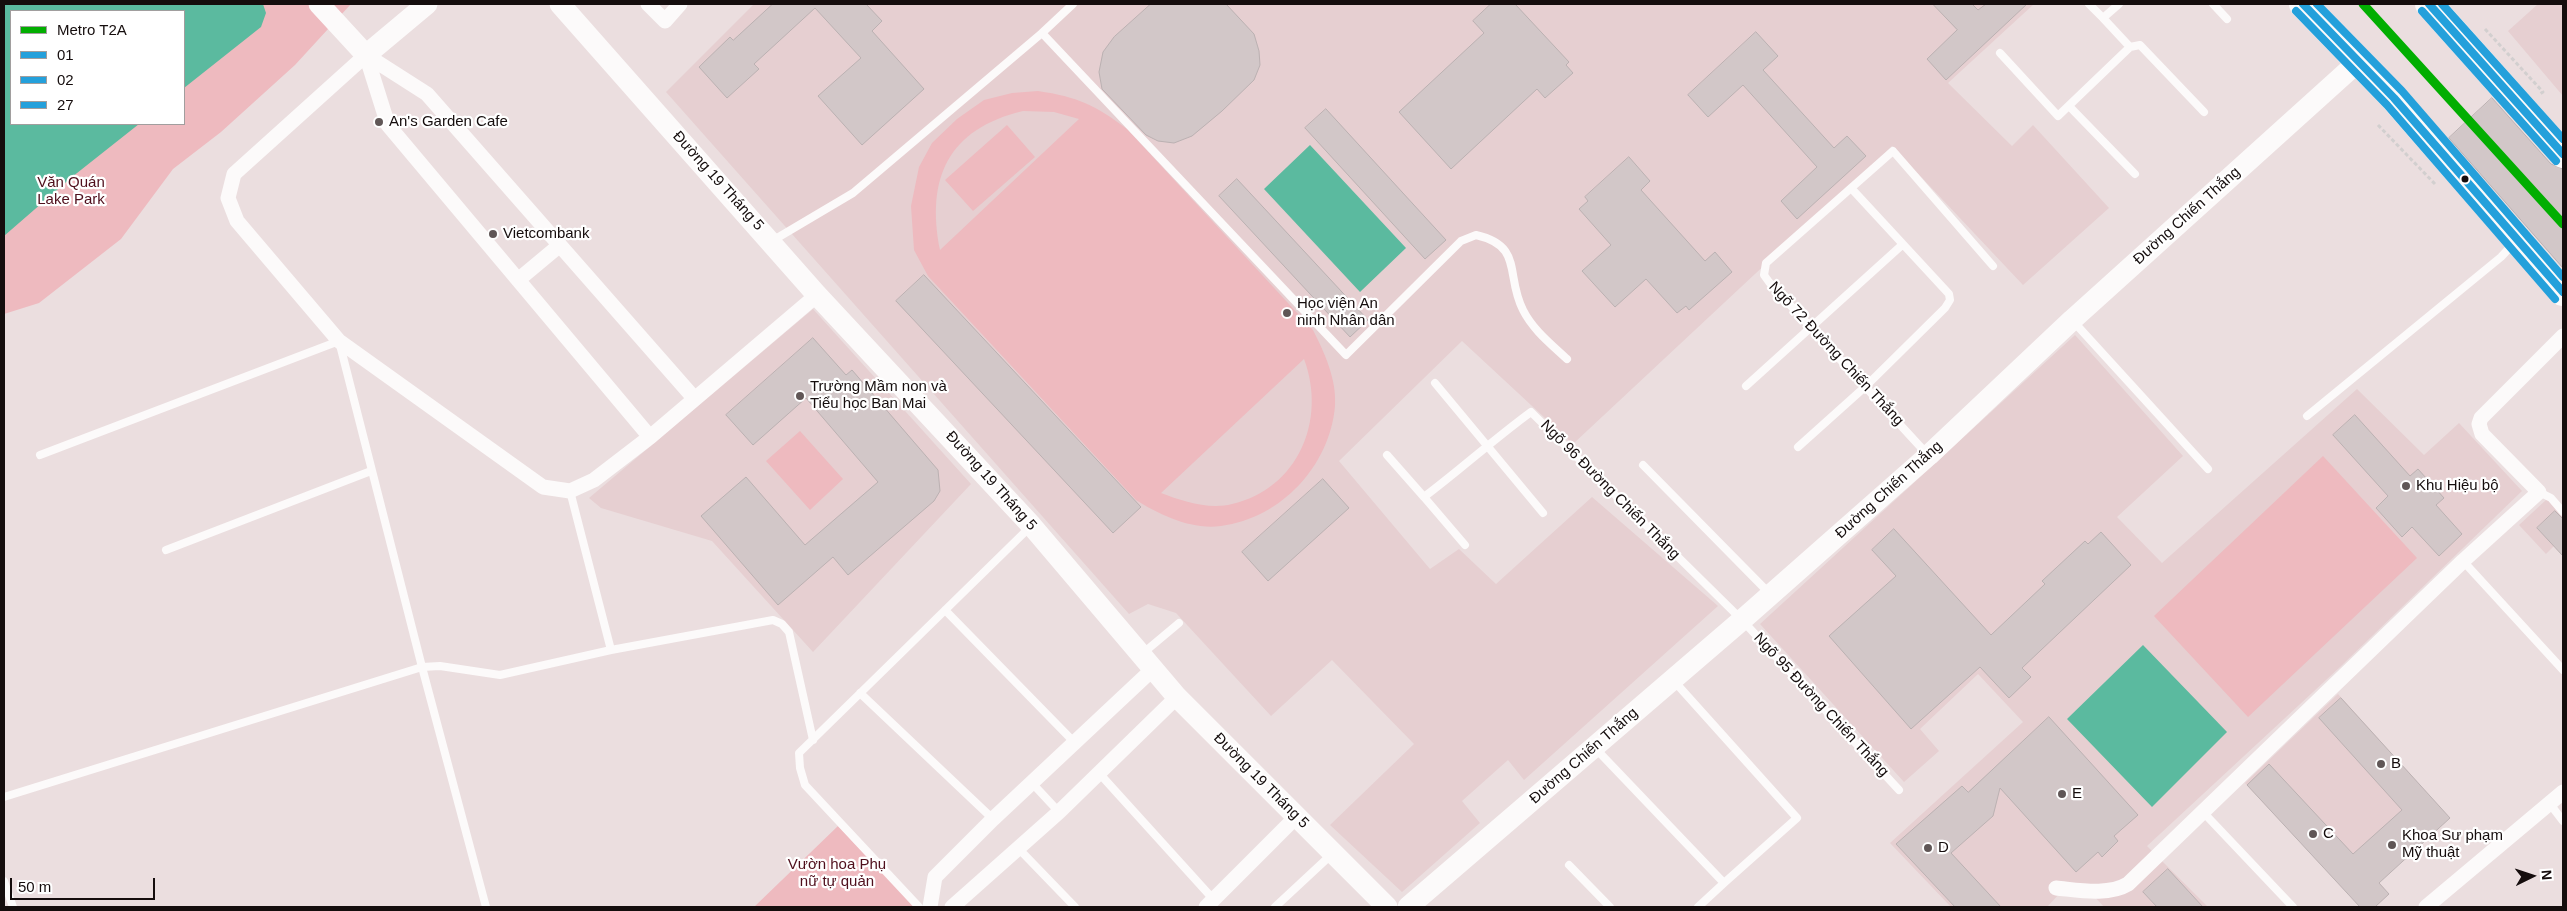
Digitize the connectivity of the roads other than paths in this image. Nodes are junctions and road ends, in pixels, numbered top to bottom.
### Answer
1 (318, 4) edge
2 (427, 4) edge
3 (560, 4) edge
4 (648, 4) edge
5 (680, 4) edge
6 (1074, 4) edge
7 (2089, 4) edge
8 (2119, 4) edge
9 (2213, 4) edge
10 (2303, 4) edge
11 (2434, 6) edge
12 (2103, 18) junction
13 (2227, 19) dead end
14 (1042, 33) junction
15 (2130, 47) junction
16 (2000, 53) dead end
17 (366, 55) junction
18 (2359, 61) junction
19 (2069, 106) junction
20 (2204, 112) dead end
21 (2563, 154) edge
22 (2135, 174) dead end
23 (1851, 188) junction
24 (2518, 239) junction
25 (772, 241) junction
26 (1902, 244) junction
27 (560, 245) junction
28 (1993, 266) dead end
29 (518, 280) junction
30 (2563, 292) edge
31 (818, 295) junction
32 (2072, 320) junction
33 (1811, 327) junction
34 (2563, 336) edge
35 (339, 342) junction
36 (1567, 359) dead end
37 (1435, 383) dead end
38 (1746, 386) dead end
39 (1866, 386) junction
40 (694, 398) junction
41 (2308, 416) dead end
42 (650, 437) junction
43 (1486, 445) junction
44 (1798, 447) dead end
45 (40, 454) dead end
46 (1386, 455) dead end
47 (1929, 455) junction
48 (1643, 465) dead end
49 (2208, 469) dead end
50 (371, 471) junction
51 (570, 491) junction
52 (2539, 492) junction
53 (1424, 497) junction
54 (2563, 512) edge
55 (1543, 513) dead end
56 (1031, 526) junction
57 (1465, 545) dead end
58 (166, 550) dead end
59 (2463, 561) junction
60 (1770, 594) junction
61 (945, 610) junction
62 (1742, 620) junction
63 (1178, 623) dead end
64 (611, 650) junction
65 (1148, 661) junction
66 (422, 668) junction
67 (2563, 670) edge
68 (1672, 679) junction
69 (860, 693) junction
70 (1177, 697) junction
71 (812, 740) junction
72 (1075, 743) junction
73 (1595, 747) junction
74 (1099, 773) junction
75 (1032, 783) junction
76 (1899, 790) dead end
77 (2563, 792) edge
78 (4, 797) edge
79 (2550, 804) junction
80 (2202, 811) junction
81 (1059, 812) junction
82 (1296, 817) junction
83 (993, 819) junction
84 (2563, 821) edge
85 (1018, 848) junction
86 (1334, 852) junction
87 (1569, 865) dead end
88 (4, 881) edge
89 (1724, 883) junction
90 (2056, 888) dead end
91 (1210, 904) edge
92 (13, 907) edge
93 (486, 907) edge
94 (919, 907) edge
95 (930, 907) edge
96 (952, 907) edge
97 (1076, 907) edge
98 (1276, 907) edge
99 (1387, 907) edge
100 (1408, 907) edge
101 (1610, 907) edge
102 (1698, 907) edge
103 (2293, 907) edge
104 (2426, 907) edge

1 - 17 street
2 - 17 street
3 - 25 street, Đường 19 Tháng 5
4 - 5 street
6 - 14 lane
7 - 12 lane
8 - 12 lane
9 - 13 lane
10 - 18 highway
11 - 21 highway
12 - 15 lane
14 - 25 lane
14 - 36 lane
15 - 19 lane
15 - 20 lane
16 - 19 lane
17 - 27 street
17 - 29 street
17 - 35 street
18 - 24 highway
18 - 32 street, Đường Chiến Thắng
19 - 22 lane
23 - 26 lane
23 - 28 lane, Ngõ 72 Đường Chiến Thắng
23 - 33 lane, Ngõ 72 Đường Chiến Thắng
24 - 30 highway
24 - 41 lane
25 - 31 street, Đường 19 Tháng 5
26 - 33 lane
26 - 39 lane
27 - 29 street
27 - 40 street
29 - 42 street
31 - 40 street
31 - 56 street, Đường 19 Tháng 5
32 - 47 street, Đường Chiến Thắng
32 - 49 lane
33 - 38 lane
33 - 39 lane, Ngõ 72 Đường Chiến Thắng
34 - 52 street
35 - 45 lane
35 - 50 lane
35 - 51 street
37 - 43 lane
39 - 44 lane
39 - 47 lane, Ngõ 72 Đường Chiến Thắng
40 - 42 street
42 - 51 street
43 - 53 lane, Ngõ 96 Đường Chiến Thắng
43 - 55 lane
43 - 62 lane, Ngõ 96 Đường Chiến Thắng
46 - 53 lane
47 - 60 street, Đường Chiến Thắng
48 - 60 lane
50 - 58 lane
50 - 66 lane
51 - 64 lane
52 - 54 lane
52 - 59 street
53 - 57 lane
56 - 61 lane
56 - 65 street, Đường 19 Tháng 5
59 - 67 lane
59 - 80 street
60 - 62 street, Đường Chiến Thắng
61 - 69 lane
61 - 72 lane
62 - 68 street, Đường Chiến Thắng
62 - 76 lane, Ngõ 95 Đường Chiến Thắng
63 - 65 lane
64 - 66 lane
64 - 71 lane
65 - 70 street, Đường 19 Tháng 5
65 - 72 street
66 - 78 lane
66 - 93 lane
68 - 73 street, Đường Chiến Thắng
68 - 89 lane
69 - 71 lane
69 - 83 lane
70 - 74 street
70 - 82 street, Đường 19 Tháng 5
71 - 94 lane
72 - 75 street
73 - 89 lane
73 - 100 street, Đường Chiến Thắng
74 - 81 street
74 - 91 lane
75 - 81 lane
75 - 83 street
77 - 79 street
79 - 84 lane
79 - 104 street
80 - 90 street
80 - 103 lane
81 - 85 street
82 - 86 street, Đường 19 Tháng 5
82 - 91 street
83 - 95 street
85 - 96 street
85 - 97 lane
86 - 98 lane
86 - 99 street, Đường 19 Tháng 5
87 - 101 lane
88 - 92 lane
89 - 102 lane

